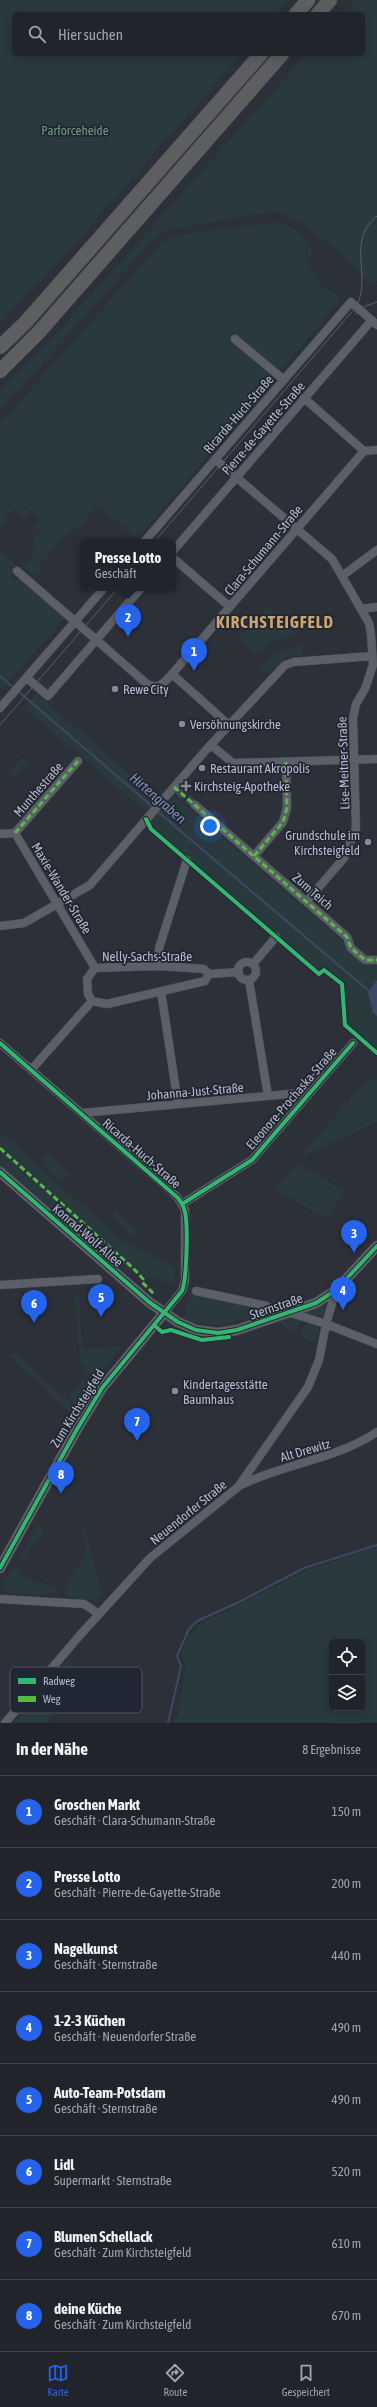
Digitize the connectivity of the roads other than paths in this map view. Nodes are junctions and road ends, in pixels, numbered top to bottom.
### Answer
1 (308, 0) edge
2 (330, 0) edge
3 (298, 12) edge
4 (320, 12) edge
5 (259, 56) edge
6 (280, 56) edge
7 (374, 323) edge
8 (235, 339) dead end
9 (0, 347) edge
10 (0, 371) edge
11 (284, 380) junction
12 (304, 398) junction
13 (377, 450) edge
14 (364, 451) junction
15 (215, 459) junction
16 (236, 477) junction
17 (297, 529) junction
18 (147, 539) edge
19 (176, 547) edge
20 (377, 550) edge
21 (176, 561) edge
22 (17, 571) dead end
23 (342, 576) junction
24 (101, 591) edge
25 (138, 591) edge
26 (230, 607) junction
27 (377, 607) edge
28 (361, 609) junction
29 (75, 622) junction
30 (96, 640) junction
31 (372, 656) junction
32 (172, 674) junction
33 (373, 676) edge
34 (24, 681) junction
35 (0, 708) edge
36 (229, 725) junction
37 (211, 745) junction
38 (354, 759) junction
39 (377, 759) edge
40 (78, 760) dead end
41 (286, 762) junction
42 (194, 805) tunnel mouth
43 (15, 833) junction
44 (0, 834) edge
45 (254, 856) junction
46 (187, 860) dead end
47 (306, 901) junction
48 (58, 905) junction
49 (0, 926) edge
50 (276, 937) dead end
51 (377, 960) edge
52 (253, 964) junction
53 (159, 966) junction
54 (95, 968) junction
55 (238, 972) junction
56 (209, 974) junction
57 (249, 980) junction
58 (161, 992) junction
59 (92, 1001) junction
60 (353, 1042) dead end
61 (0, 1043) edge
62 (31, 1070) junction
63 (310, 1092) junction
64 (268, 1096) junction
65 (178, 1104) junction
66 (82, 1114) junction
67 (0, 1172) edge
68 (182, 1204) junction
69 (377, 1246) edge
70 (98, 1278) dead end
71 (0, 1285) edge
72 (196, 1290) dead end
73 (336, 1290) junction
74 (164, 1312) junction
75 (288, 1312) junction
76 (271, 1318) junction
77 (326, 1324) junction
78 (377, 1344) edge
79 (377, 1432) edge
80 (238, 1487) junction
81 (0, 1568) edge
82 (0, 1599) edge
83 (99, 1614) junction
84 (54, 1667) edge
85 (15, 1713) edge
86 (6, 1723) edge

1 - 3 highway
2 - 4 highway
5 - 9 highway
6 - 10 highway
7 - 11 street, Ricarda-Huch-Straße
7 - 12 street, Pierre-de-Gayette-Straße
8 - 11 street
11 - 15 street, Ricarda-Huch-Straße
12 - 14 street
12 - 16 street, Pierre-de-Gayette-Straße
13 - 14 street
14 - 17 street, Clara-Schumann-Straße
15 - 16 street, Lise-Meitner-Straße
15 - 18 street, Ricarda-Huch-Straße
16 - 17 street, Lise-Meitner-Straße
16 - 19 street, Pierre-de-Gayette-Straße
17 - 23 street, Lise-Meitner-Straße
17 - 26 street, Clara-Schumann-Straße
20 - 23 street
21 - 26 street
22 - 29 street
23 - 28 street, Lise-Meitner-Straße
24 - 29 street
25 - 30 street
26 - 32 street, Clara-Schumann-Straße
27 - 28 street
28 - 31 street, Lise-Meitner-Straße
29 - 30 street
29 - 34 street
30 - 32 street, Clara-Schumann-Straße
30 - 34 street
31 - 33 street, Lise-Meitner-Straße
31 - 36 street
32 - 36 street
33 - 38 street, Lise-Meitner-Straße
34 - 35 street
36 - 37 street
37 - 41 street
37 - 48 street
38 - 39 street
38 - 41 street
38 - 47 street, Lise-Meitner-Straße
40 - 43 street, Munthestraße
41 - 45 street
42 - 45 street, Zum Teich
43 - 44 street
43 - 48 street, Maxie-Wander-Straße
45 - 47 street, Zum Teich
46 - 53 street
47 - 51 street, Zum Teich
48 - 49 street
48 - 54 street, Maxie-Wander-Straße
50 - 52 street, Nelly-Sachs-Straße
52 - 55 street, Nelly-Sachs-Straße
52 - 57 street, Nelly-Sachs-Straße
53 - 54 street, Nelly-Sachs-Straße
53 - 56 street, Nelly-Sachs-Straße
54 - 59 street, Nelly-Sachs-Straße
55 - 56 street, Nelly-Sachs-Straße
55 - 57 street
56 - 58 street, Nelly-Sachs-Straße
57 - 64 street
58 - 59 street, Nelly-Sachs-Straße
58 - 65 street
59 - 62 street
60 - 63 street, Eleonore-Prochaska-Straße
61 - 62 street, Ricarda-Huch-Straße
62 - 66 street, Ricarda-Huch-Straße
63 - 64 street, Johanna-Just-Straße
63 - 68 street, Eleonore-Prochaska-Straße
64 - 65 street, Johanna-Just-Straße
65 - 66 street, Johanna-Just-Straße
66 - 68 street, Ricarda-Huch-Straße
67 - 74 street, Konrad-Wolf-Allee
68 - 74 street, Ricarda-Huch-Straße
69 - 73 street, Sternstraße
70 - 71 street
72 - 76 street, Sternstraße
73 - 75 street, Sternstraße
73 - 77 street, Neuendorfer Straße
74 - 76 street, Sternstraße
74 - 81 street, Zum Kirchsteigfeld
75 - 76 street, Sternstraße
75 - 77 street
77 - 78 street
77 - 80 street, Neuendorfer Straße
79 - 80 street, Alt Drewitz
80 - 83 street, Neuendorfer Straße
82 - 83 street
83 - 84 street, Neuendorfer Straße
85 - 86 street, Neuendorfer Straße

